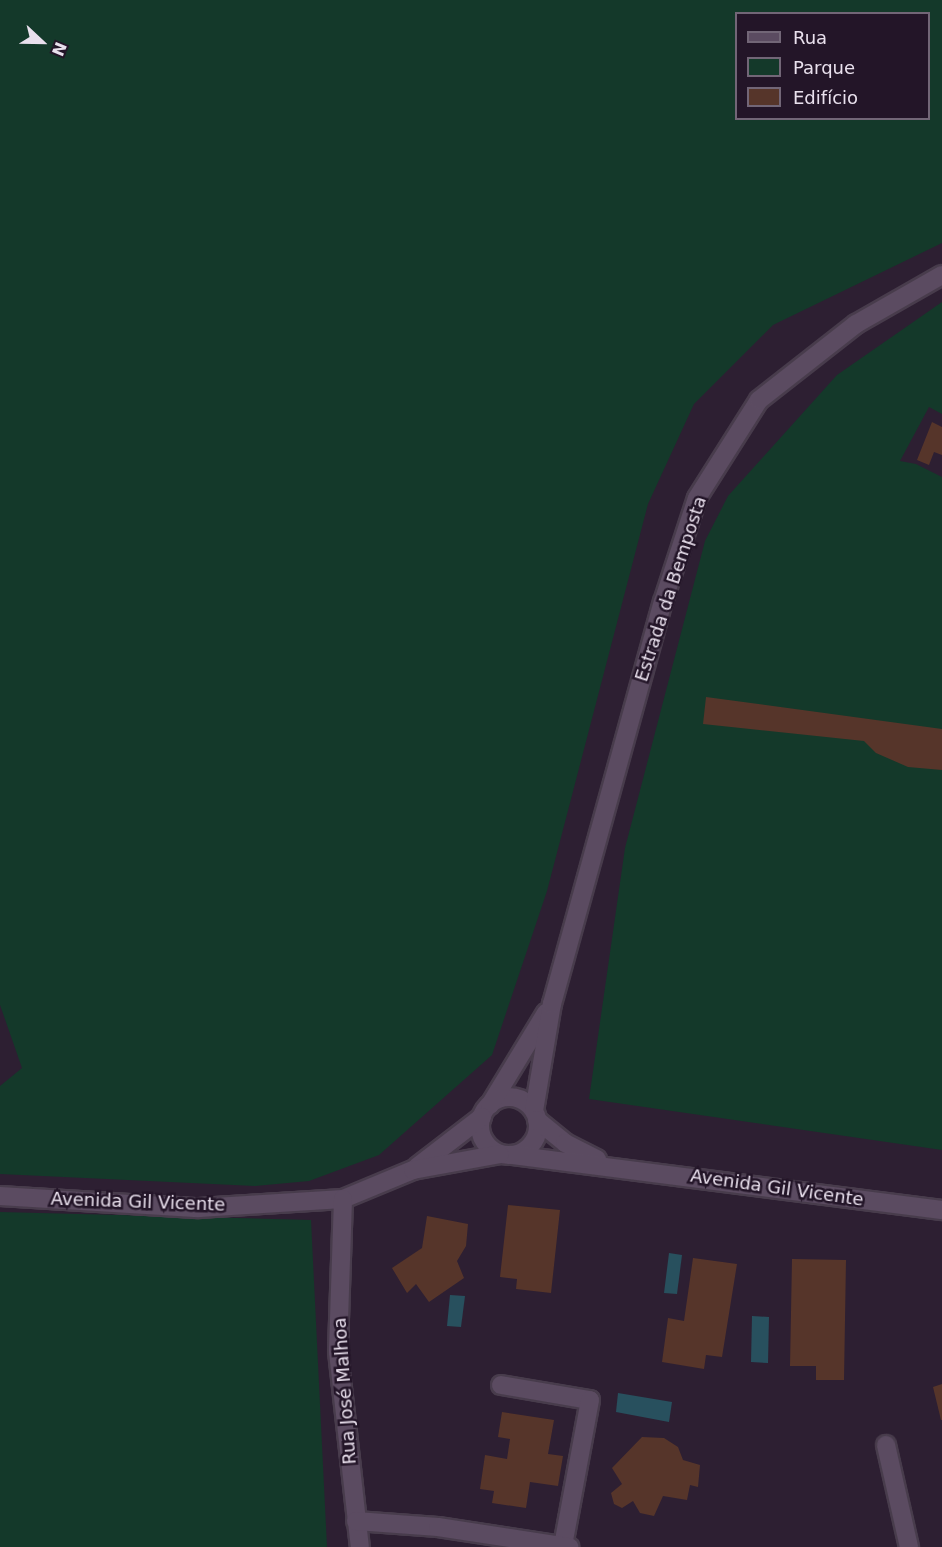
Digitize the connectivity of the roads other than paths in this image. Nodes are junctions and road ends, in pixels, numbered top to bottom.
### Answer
1 (942, 276) edge
2 (552, 1004) junction
3 (486, 1111) junction
4 (536, 1116) junction
5 (506, 1154) junction
6 (612, 1165) junction
7 (414, 1170) junction
8 (0, 1196) edge
9 (343, 1199) junction
10 (942, 1210) edge
11 (501, 1385) dead end
12 (886, 1445) dead end
13 (356, 1521) junction
14 (360, 1547) edge
15 (566, 1547) edge
16 (909, 1547) edge

1 - 2 street, Estrada da Bemposta
2 - 3 street
2 - 4 street
3 - 4 street
3 - 5 street
3 - 7 street
4 - 5 street
4 - 6 street
5 - 6 street, Avenida Gil Vicente
5 - 7 street
6 - 10 street, Avenida Gil Vicente
7 - 9 street, Avenida Gil Vicente
8 - 9 street, Avenida Gil Vicente
9 - 13 street, Rua José Malhoa
11 - 15 street
12 - 16 street
13 - 14 street, Rua José Malhoa
13 - 15 street

